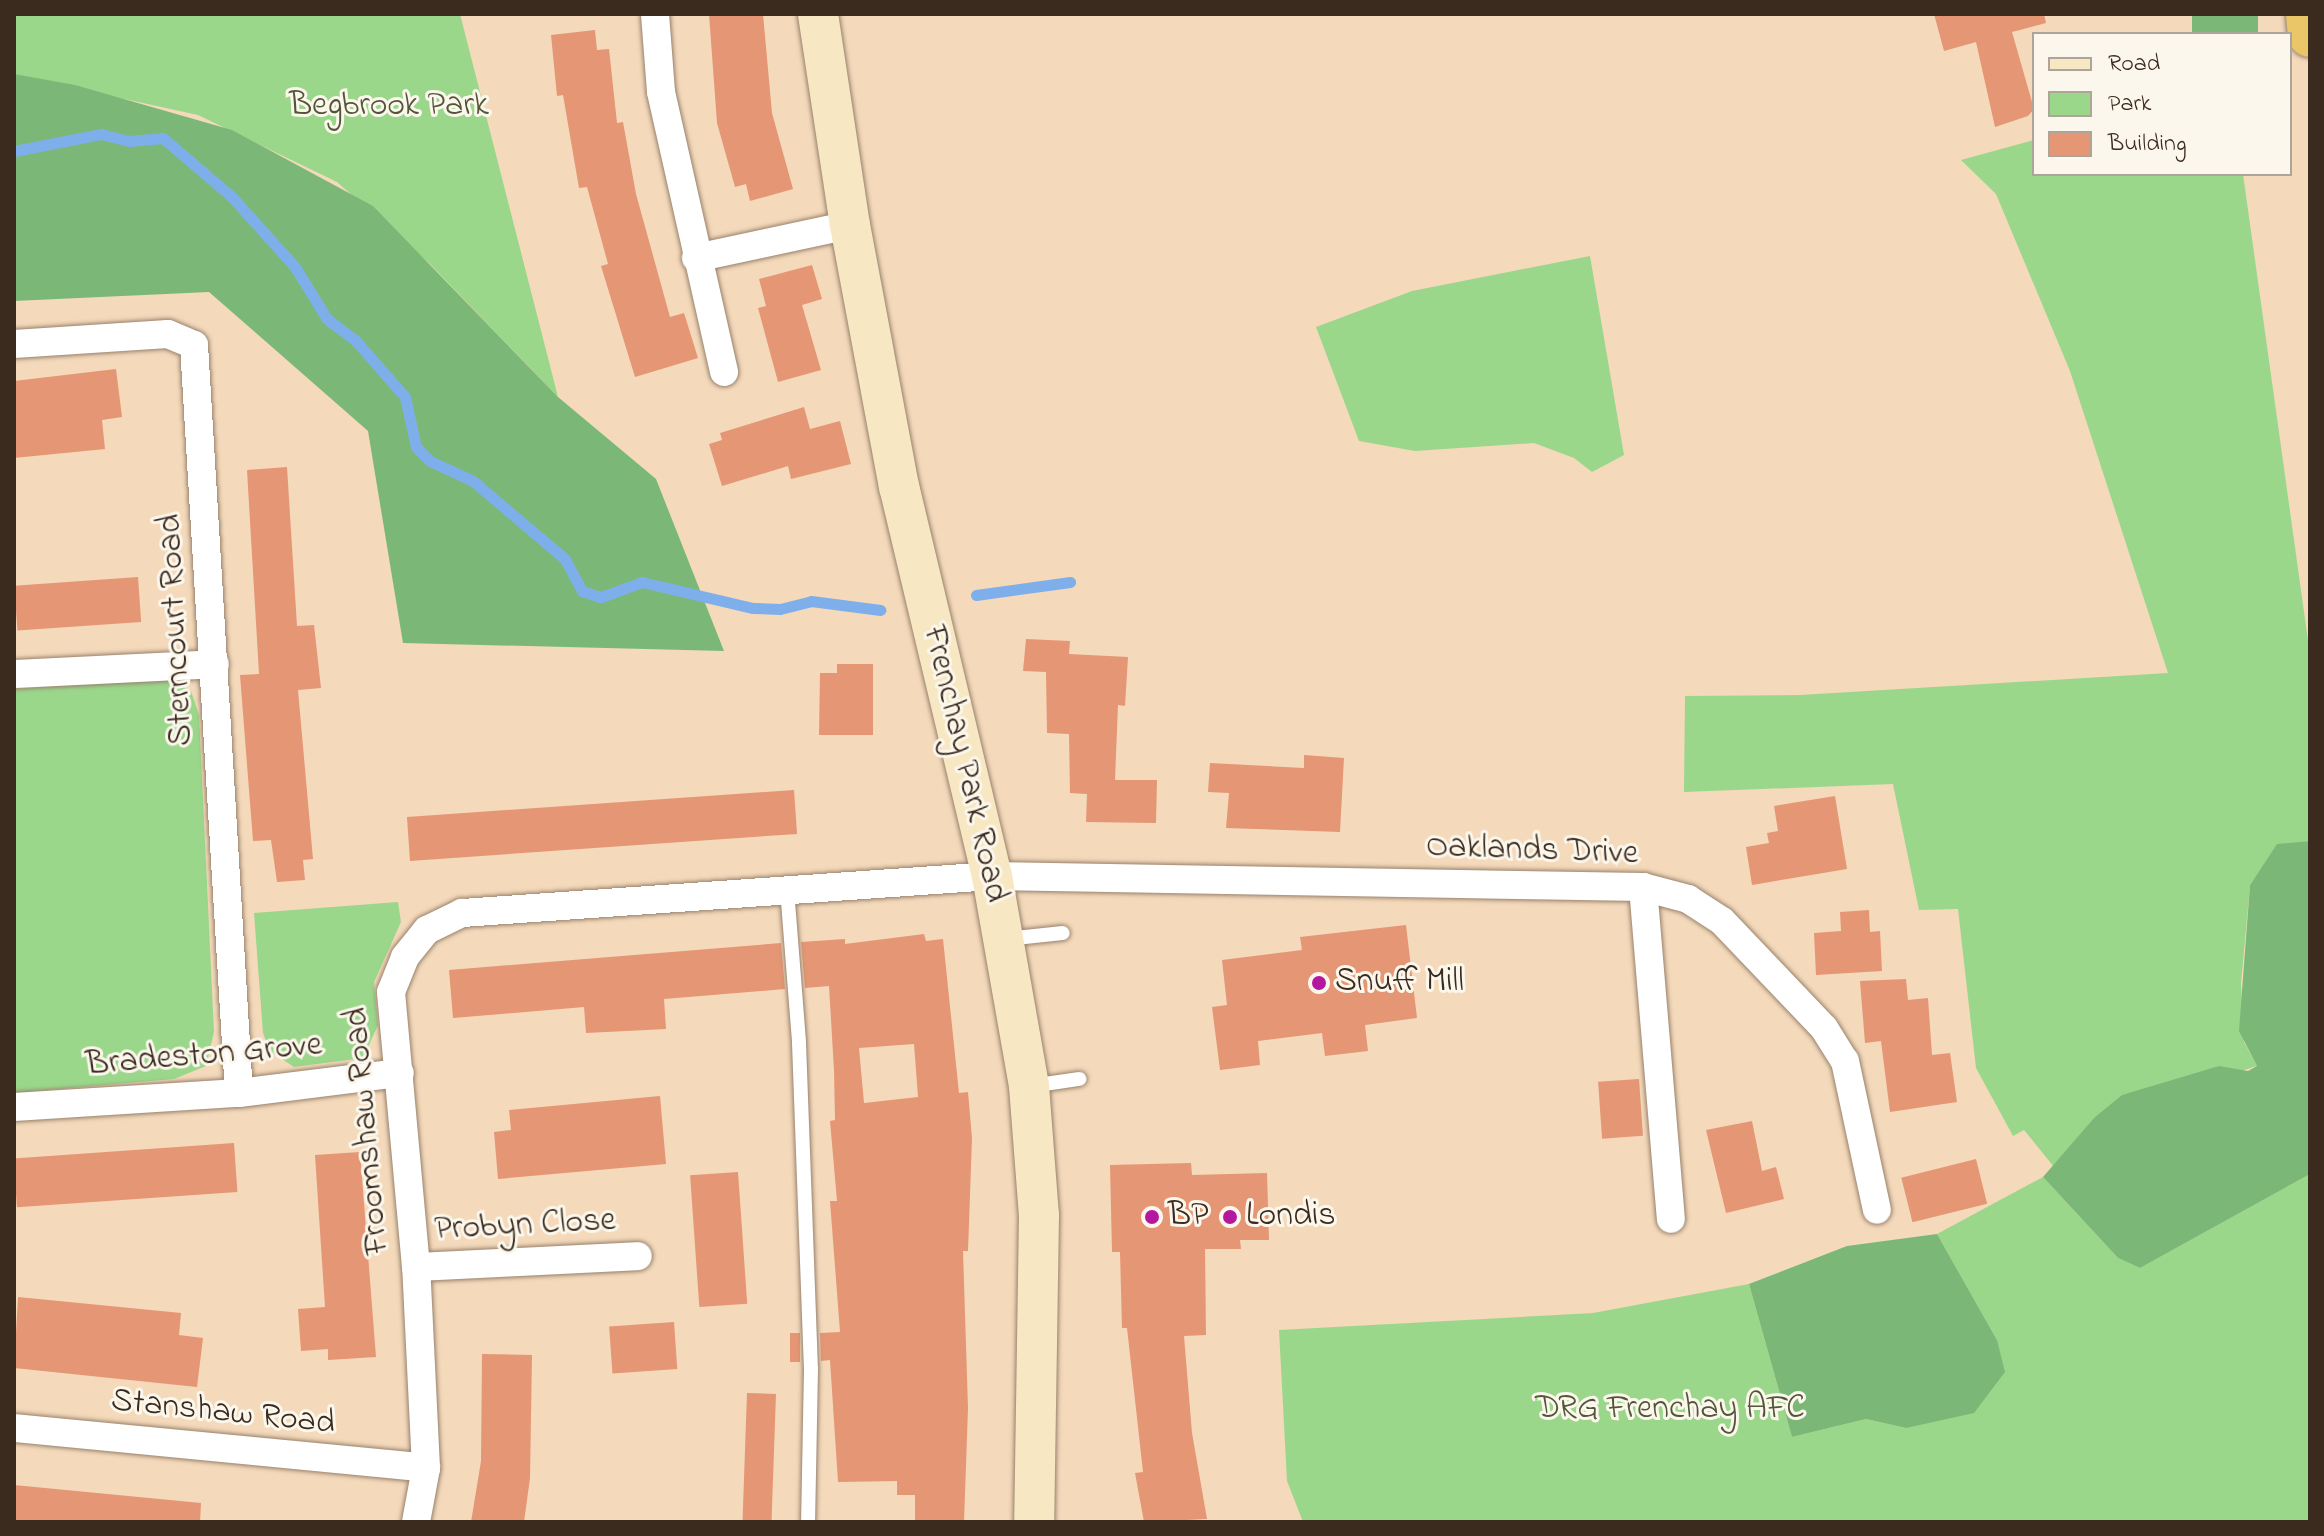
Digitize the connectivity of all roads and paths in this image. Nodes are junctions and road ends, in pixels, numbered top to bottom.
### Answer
1 (655, 14) edge
2 (818, 14) edge
3 (2308, 14) edge
4 (2310, 35) edge
5 (850, 225) junction
6 (696, 258) junction
7 (14, 344) edge
8 (724, 372) dead end
9 (215, 664) junction
10 (14, 674) edge
11 (992, 876) junction
12 (1643, 887) junction
13 (787, 889) junction
14 (1063, 933) dead end
15 (1005, 939) junction
16 (400, 1073) junction
17 (1079, 1079) dead end
18 (1029, 1086) junction
19 (239, 1093) junction
20 (14, 1107) edge
21 (1877, 1210) dead end
22 (1671, 1219) dead end
23 (638, 1256) dead end
24 (416, 1267) junction
25 (14, 1428) edge
26 (426, 1468) junction
27 (416, 1522) edge
28 (808, 1522) edge
29 (1034, 1522) edge

1 - 6 street
2 - 5 main road, Frenchay Park Road
3 - 4 highway
5 - 6 street
5 - 11 main road, Frenchay Park Road
6 - 8 street
7 - 9 street, Sterncourt Road
9 - 10 street
9 - 19 street, Sterncourt Road
11 - 12 street, Oaklands Drive
11 - 13 street, Froomshaw Road
11 - 15 main road, Frenchay Park Road
12 - 21 street, Oaklands Drive
12 - 22 street
13 - 16 street, Froomshaw Road
13 - 28 lane
14 - 15 lane
15 - 18 main road, Frenchay Park Road
16 - 19 street, Bradeston Grove
16 - 24 street, Froomshaw Road
17 - 18 lane
18 - 29 main road, Frenchay Park Road
19 - 20 street, Bradeston Grove
23 - 24 street, Probyn Close
24 - 26 street, Froomshaw Road
25 - 26 street, Stanshaw Road
26 - 27 street, Froomshaw Road

